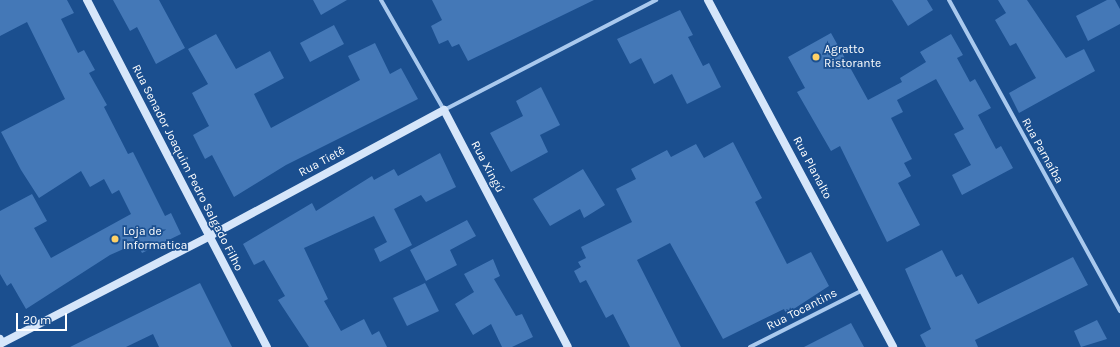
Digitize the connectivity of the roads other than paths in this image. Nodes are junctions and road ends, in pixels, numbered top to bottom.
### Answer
1 (87, 0) edge
2 (381, 0) edge
3 (656, 0) edge
4 (708, 0) edge
5 (949, 0) edge
6 (444, 110) junction
7 (208, 237) junction
8 (863, 290) junction
9 (1120, 311) edge
10 (2, 343) edge
11 (266, 347) edge
12 (568, 347) edge
13 (750, 347) edge
14 (893, 347) edge

1 - 7 main road, Rua Senador Joaquim Pedro Salgado Filho
2 - 6 street, Rua Xingú
3 - 6 street, Rua Tietê
4 - 8 main road, Rua Planalto
5 - 9 street, Rua Parnaíba
6 - 7 main road, Rua Tietê
6 - 12 main road, Rua Xingú
7 - 10 main road, Rua Tietê
7 - 11 main road, Rua Senador Joaquim Pedro Salgado Filho
8 - 13 street, Rua Tocantins
8 - 14 main road, Rua Planalto

